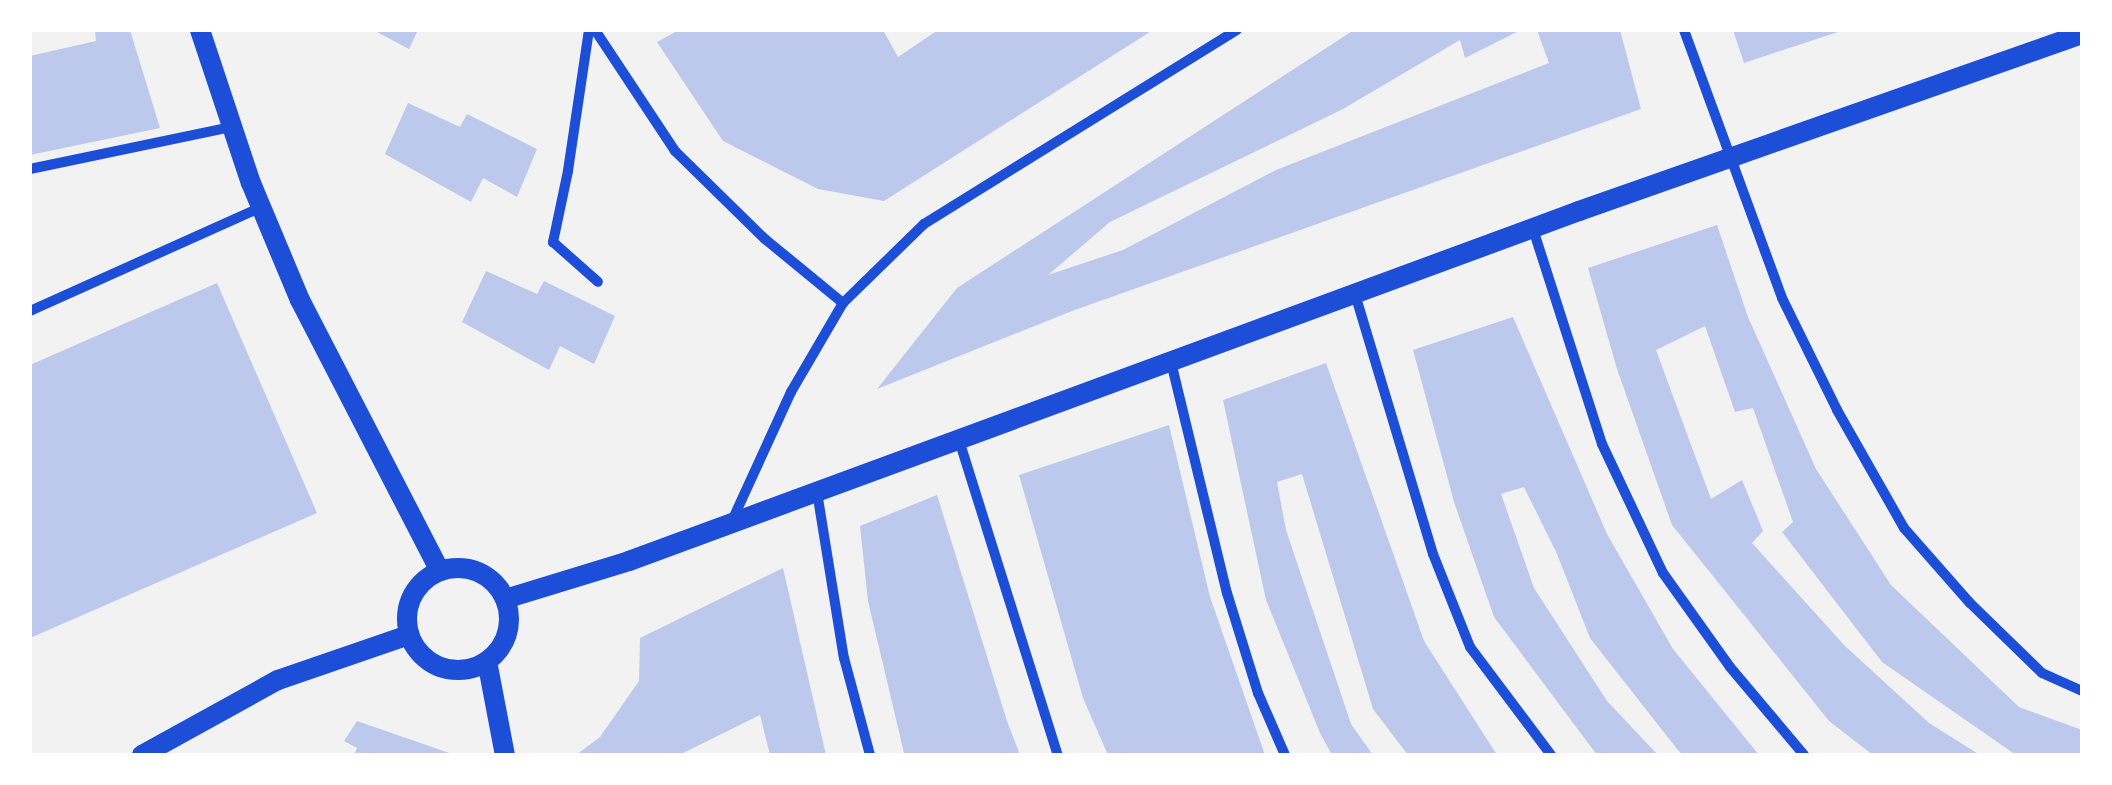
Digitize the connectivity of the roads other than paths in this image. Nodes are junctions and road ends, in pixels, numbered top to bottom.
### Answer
1 (200, 30) edge
2 (592, 30) edge
3 (1237, 30) edge
4 (1684, 30) edge
5 (2082, 34) edge
6 (231, 126) junction
7 (1730, 157) junction
8 (30, 169) edge
9 (261, 207) junction
10 (1533, 228) junction
11 (598, 282) dead end
12 (1354, 293) junction
13 (843, 302) junction
14 (30, 311) edge
15 (1171, 362) junction
16 (959, 439) junction
17 (817, 492) junction
18 (731, 524) junction
19 (440, 571) junction
20 (505, 599) junction
21 (410, 635) junction
22 (487, 661) junction
23 (2082, 692) edge
24 (142, 755) edge
25 (505, 755) edge
26 (870, 755) edge
27 (1058, 755) edge
28 (1285, 755) edge
29 (1550, 755) edge
30 (1804, 755) edge

1 - 6 main road
2 - 11 street
2 - 13 street
3 - 13 street
4 - 7 street
5 - 7 main road
6 - 8 street
6 - 9 main road
7 - 10 main road
7 - 23 street
9 - 14 street
9 - 19 main road
10 - 12 main road
10 - 30 street
12 - 15 main road
12 - 29 street
13 - 18 street
15 - 16 main road
15 - 28 street
16 - 17 main road
16 - 27 street
17 - 18 main road
17 - 26 street
18 - 20 main road
19 - 20 main road
19 - 21 main road
20 - 22 main road
21 - 22 main road
21 - 24 main road
22 - 25 main road

